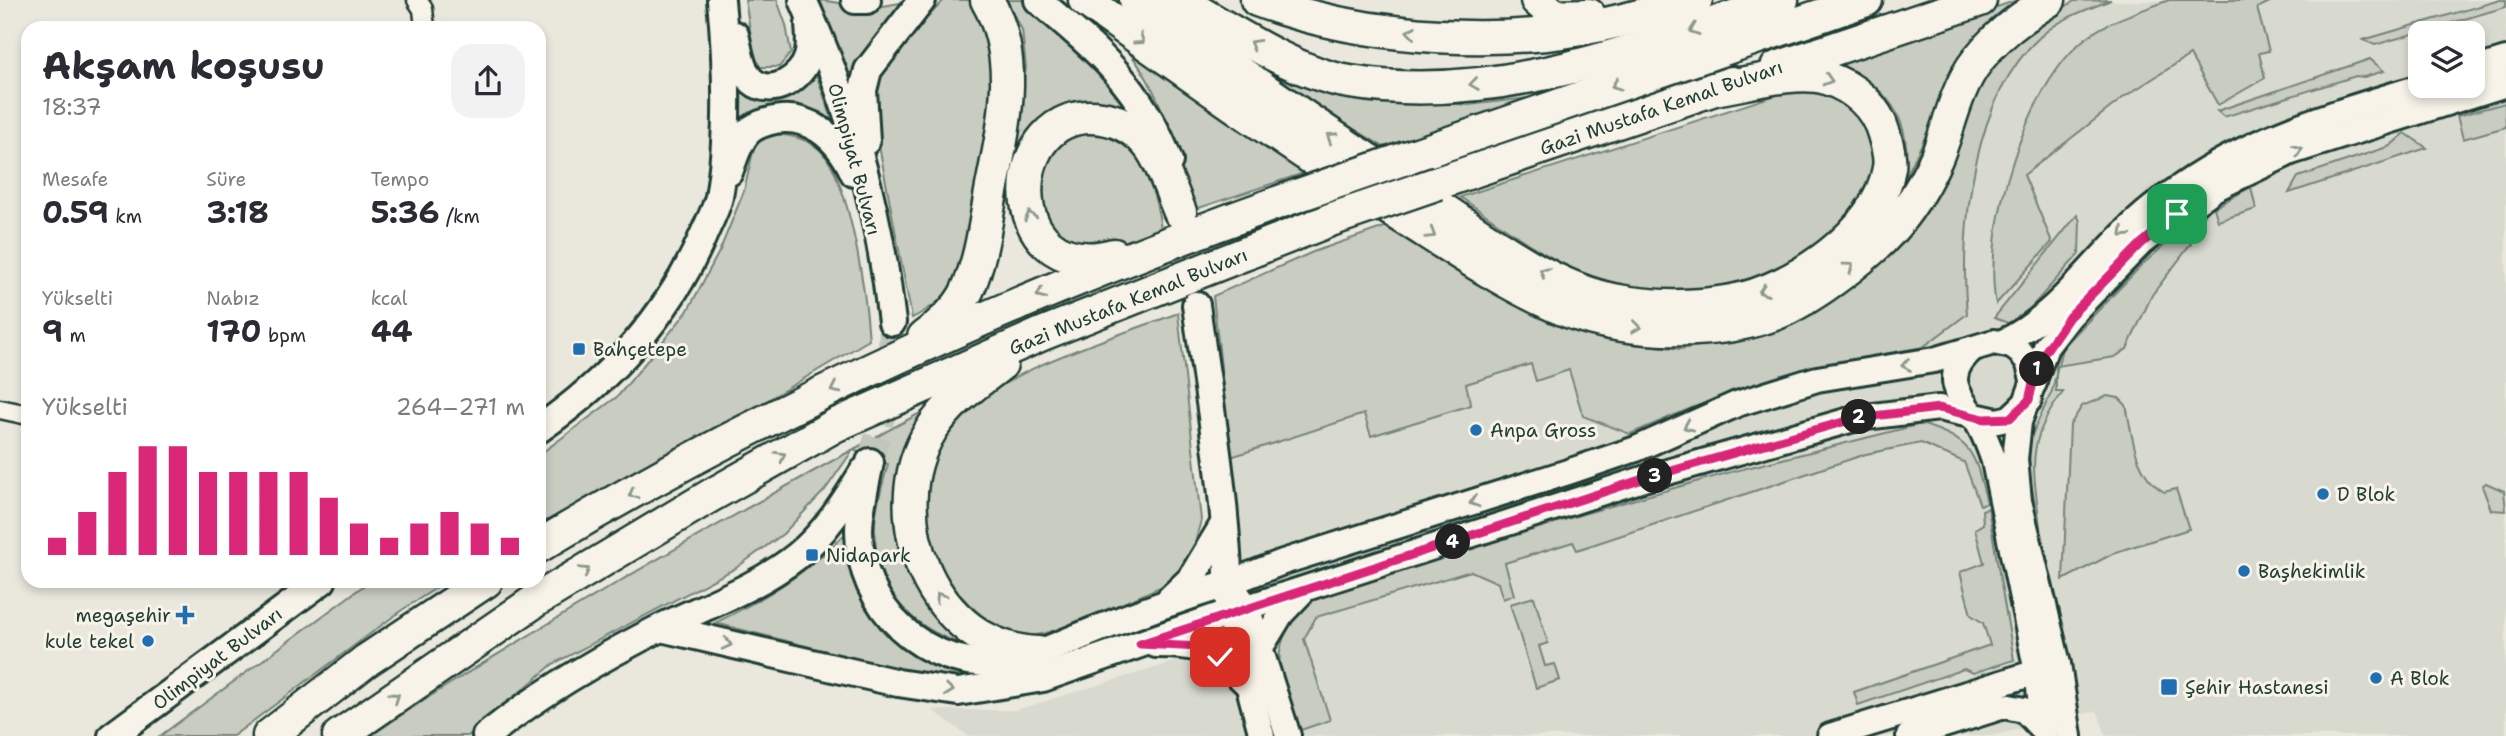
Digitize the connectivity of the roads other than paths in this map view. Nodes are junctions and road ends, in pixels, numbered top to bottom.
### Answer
1 (417, 0) edge
2 (722, 0) edge
3 (855, 0) edge
4 (867, 0) edge
5 (922, 0) edge
6 (987, 0) edge
7 (1038, 0) edge
8 (1085, 0) edge
9 (1136, 0) edge
10 (1178, 0) edge
11 (1257, 0) edge
12 (1535, 0) edge
13 (1666, 0) edge
14 (1696, 0) edge
15 (1782, 0) edge
16 (1866, 0) edge
17 (1980, 0) edge
18 (2049, 0) edge
19 (806, 6) edge
20 (424, 21) edge
21 (1504, 36) junction
22 (2497, 70) edge
23 (1713, 89) junction
24 (2408, 91) edge
25 (2249, 158) junction
26 (718, 199) junction
27 (871, 209) junction
28 (1188, 222) junction
29 (1196, 305) tunnel mouth
30 (892, 322) tunnel mouth
31 (1042, 334) junction
32 (2001, 343) junction
33 (1972, 349) junction
34 (896, 360) junction
35 (2031, 391) junction
36 (0, 409) edge
37 (21, 414) edge
38 (1972, 414) junction
39 (546, 423) edge
40 (1224, 524) junction
41 (546, 542) edge
42 (1229, 583) junction
43 (313, 588) edge
44 (476, 588) edge
45 (1302, 591) junction
46 (1168, 601) junction
47 (1238, 610) junction
48 (660, 628) junction
49 (1140, 644) junction
50 (1261, 647) junction
51 (1038, 653) junction
52 (2037, 672) junction
53 (1246, 682) junction
54 (2064, 705) junction
55 (2044, 734) edge
56 (112, 736) edge
57 (269, 736) edge
58 (339, 736) edge
59 (486, 736) edge
60 (1262, 736) edge
61 (1288, 736) edge
62 (1830, 736) edge
63 (1909, 736) edge
64 (2069, 736) edge

1 - 20 street
2 - 19 main road
2 - 26 main road
3 - 4 main road
5 - 27 main road
6 - 34 highway
7 - 28 main road
8 -> 18 highway
23 -> 9 highway
15 -> 10 highway
21 -> 11 highway
12 - 13 highway
12 - 21 highway
14 - 21 highway
16 -> 28 highway, Gazi Mustafa Kemal Bulvarı, bridge
17 - 23 highway, Gazi Mustafa Kemal Bulvarı
19 - 27 main road, Olimpiyat Bulvarı
25 -> 22 street
23 - 31 highway, Gazi Mustafa Kemal Bulvarı, bridge
24 - 25 street
25 -> 32 street
25 - 35 street
26 - 27 main road
26 - 39 main road
27 - 30 main road, Olimpiyat Bulvarı
28 -> 28 highway
28 -> 34 highway, Gazi Mustafa Kemal Bulvarı
29 - 40 main road
51 -> 31 highway
58 -> 31 highway, Gazi Mustafa Kemal Bulvarı
32 - 33 street
32 - 35 street
33 - 38 street
33 -> 42 street
34 -> 41 highway, Gazi Mustafa Kemal Bulvarı
35 - 38 street
35 - 54 street
36 - 37 street
38 - 45 street
38 - 52 street
40 - 42 main road
40 - 46 main road
42 - 46 main road
42 - 47 main road
43 - 56 main road, Olimpiyat Bulvarı
44 - 57 highway
45 - 47 street
45 - 50 street
46 - 51 main road
47 - 49 main road
47 - 50 street
47 - 53 street
48 -> 49 main road
48 - 51 main road
48 - 59 main road
49 - 53 main road
50 - 61 street
52 - 54 street
52 - 55 street
52 - 62 street
53 - 60 street
54 - 64 street
55 - 63 street

